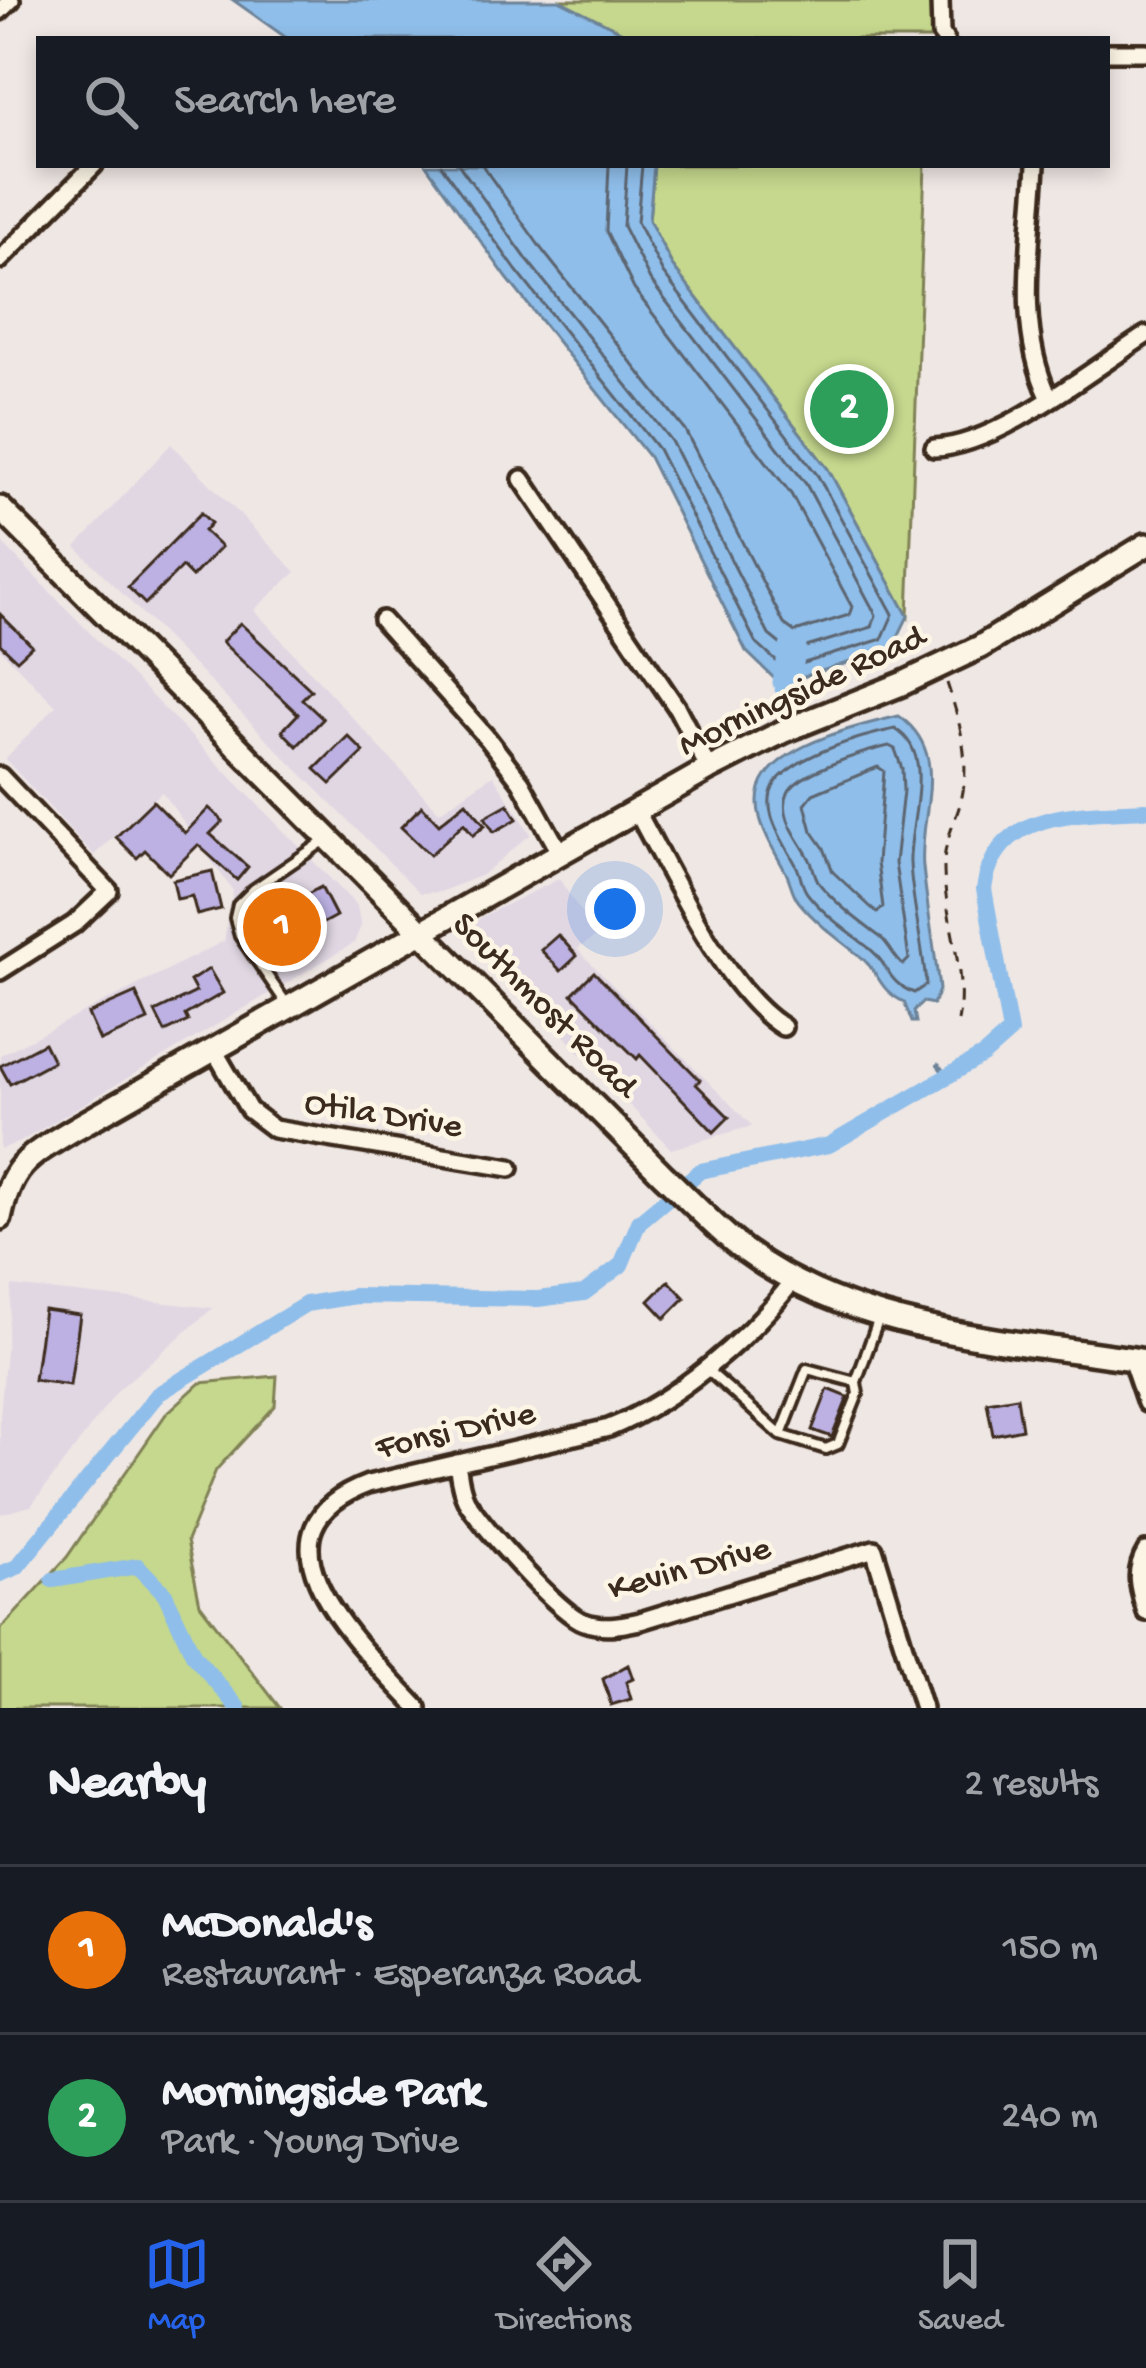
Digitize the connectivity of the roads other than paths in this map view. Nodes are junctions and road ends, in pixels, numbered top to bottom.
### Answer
1 (11, 0) edge
2 (940, 0) edge
3 (0, 11) edge
4 (943, 36) edge
5 (1110, 52) edge
6 (1146, 52) edge
7 (91, 168) edge
8 (1036, 168) edge
9 (0, 260) edge
10 (1146, 334) edge
11 (1049, 397) junction
12 (934, 448) dead end
13 (522, 479) dead end
14 (0, 508) edge
15 (1146, 545) edge
16 (382, 620) dead end
17 (710, 769) junction
18 (0, 776) edge
19 (636, 810) junction
20 (328, 838) junction
21 (561, 854) junction
22 (421, 931) junction
23 (0, 970) edge
24 (288, 1007) junction
25 (783, 1027) dead end
26 (214, 1050) junction
27 (510, 1168) dead end
28 (4, 1186) edge
29 (0, 1219) edge
30 (793, 1281) junction
31 (880, 1316) junction
32 (1138, 1360) edge
33 (704, 1367) junction
34 (856, 1382) junction
35 (1146, 1403) edge
36 (781, 1435) junction
37 (457, 1463) junction
38 (1146, 1551) edge
39 (1146, 1612) edge
40 (418, 1708) edge
41 (923, 1708) edge

1 - 3 street
2 - 4 street
5 - 6 street
7 - 9 street
8 - 11 street
10 - 11 street
11 - 12 street
13 - 17 street
14 - 20 main road, Southmost Road
15 - 17 main road, Morningside Road
16 - 21 street
17 - 19 main road, Morningside Road
18 - 23 street
19 - 21 main road, Morningside Road
19 - 25 street
20 - 22 main road, Southmost Road
20 - 24 lane
21 - 22 main road, Morningside Road
22 - 24 main road, Morningside Road
22 - 30 main road, Southmost Road
24 - 26 main road, Morningside Road
26 - 27 street, Otila Drive
26 - 28 main road, Morningside Road
28 - 29 main road
30 - 31 main road, Southmost Road
30 - 33 street, Fonsi Drive
31 - 32 main road, Southmost Road
31 - 34 lane
32 - 35 street
33 - 36 lane
33 - 37 street, Fonsi Drive
34 - 36 lane
34 - 36 lane
37 - 40 street, Fonsi Drive
37 - 41 street, Kevin Drive
38 - 39 street

